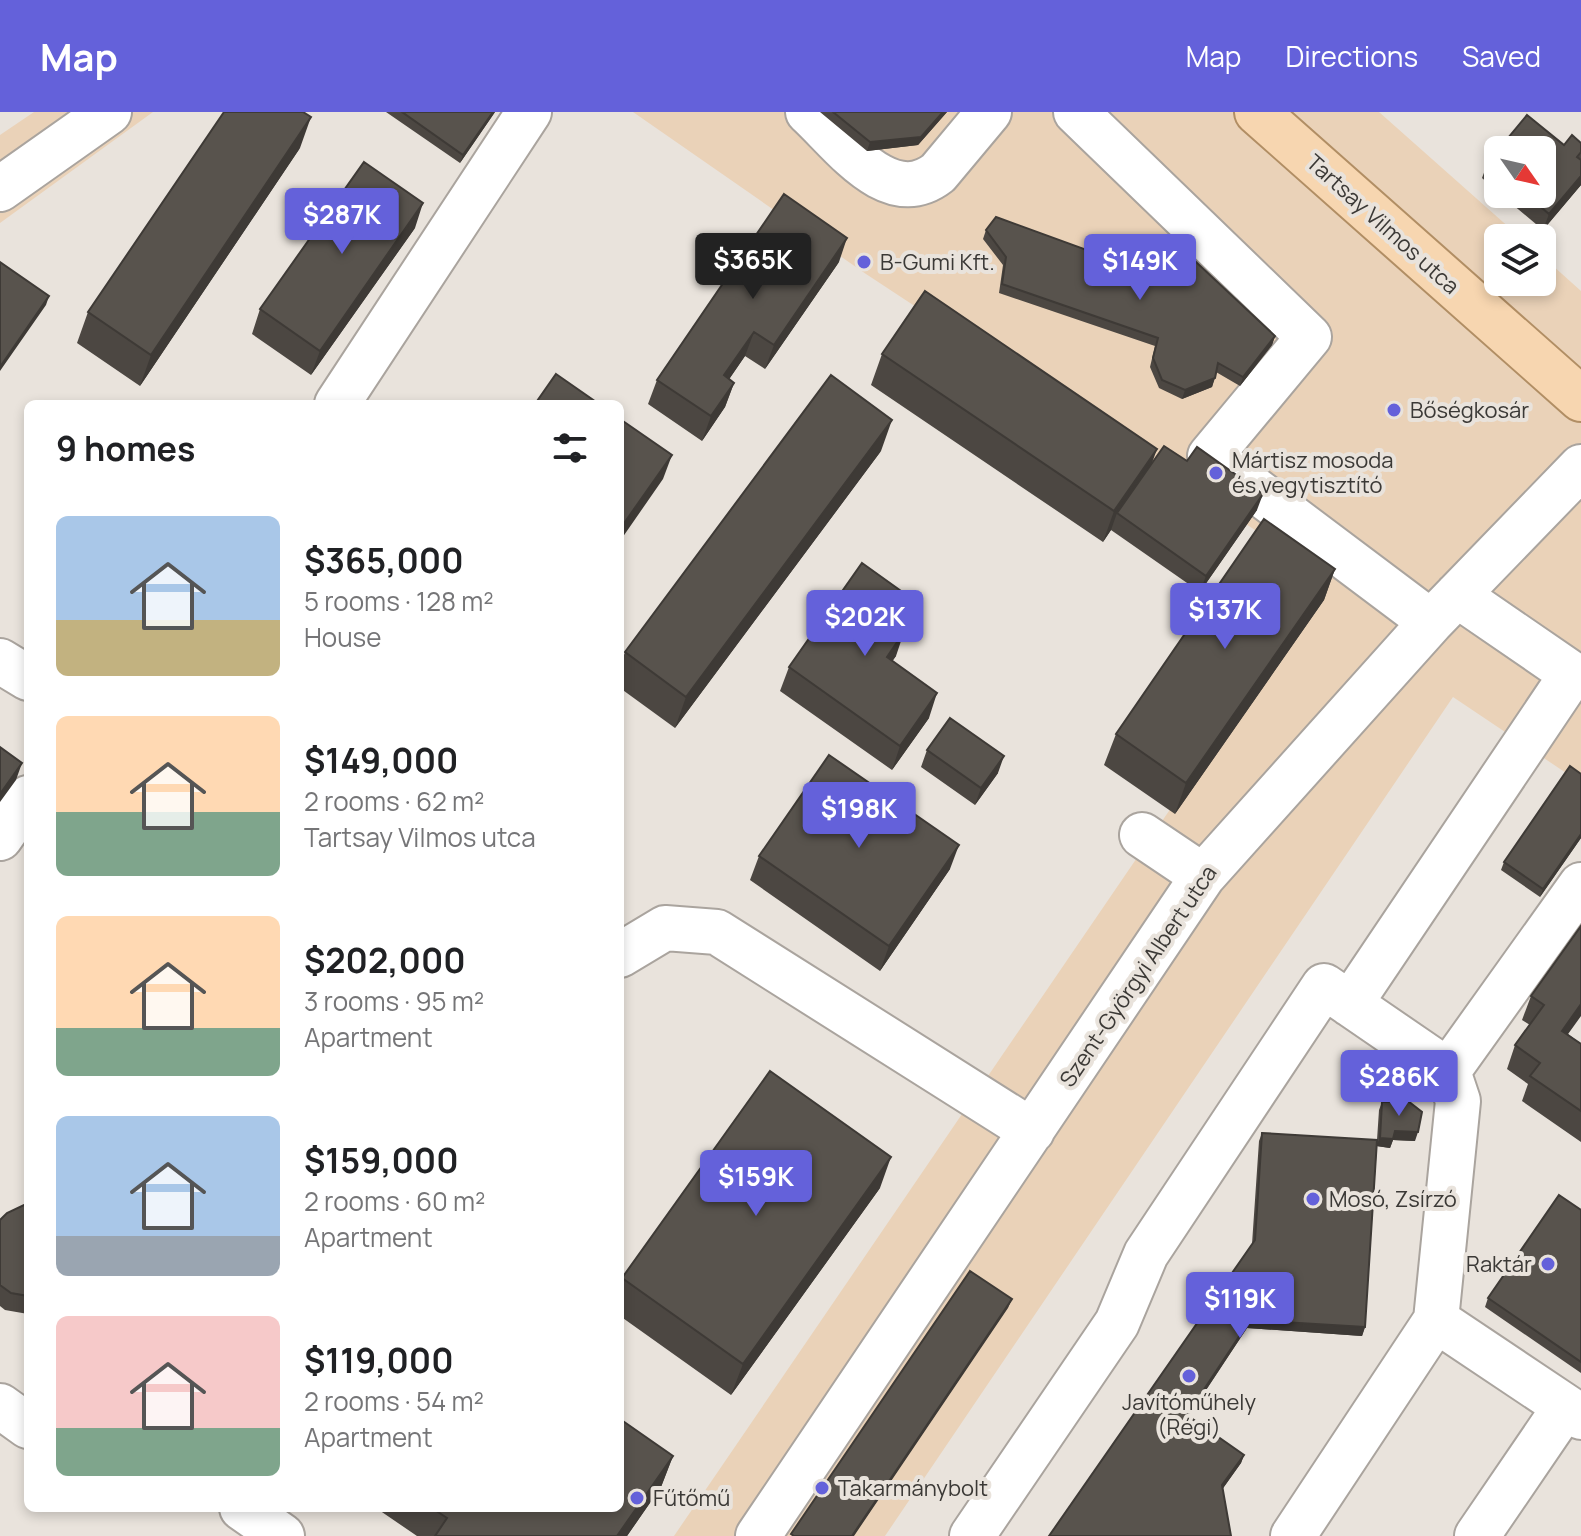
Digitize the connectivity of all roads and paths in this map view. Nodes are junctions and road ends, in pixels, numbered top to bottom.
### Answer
1 (109, 112) edge
2 (529, 112) edge
3 (808, 112) edge
4 (989, 112) edge
5 (1076, 112) edge
6 (1257, 112) edge
7 (0, 189) edge
8 (1581, 399) edge
9 (340, 400) edge
10 (1581, 467) edge
11 (1444, 609) junction
12 (0, 661) edge
13 (24, 676) edge
14 (1576, 677) edge
15 (24, 804) edge
16 (1142, 835) dead end
17 (0, 838) edge
18 (1203, 876) junction
19 (1581, 885) edge
20 (624, 953) edge
21 (1350, 1004) junction
22 (1448, 1071) junction
23 (1032, 1131) junction
24 (1436, 1320) junction
25 (0, 1406) edge
26 (1573, 1412) edge
27 (24, 1423) edge
28 (248, 1512) edge
29 (282, 1536) edge
30 (758, 1536) edge
31 (972, 1536) edge
32 (1293, 1536) edge
33 (1477, 1536) edge

1 - 7 street
2 - 9 street
3 - 4 street
5 - 11 street
6 - 8 main road, Tartsay Vilmos utca
10 - 11 street, Szent-Györgyi Albert utca
11 - 14 street
11 - 18 street, Szent-Györgyi Albert utca
12 - 13 street
14 - 21 street
15 - 17 street
16 - 18 street
18 - 23 street, Szent-Györgyi Albert utca
19 - 22 street
20 - 23 street
21 - 22 street
21 - 31 street
22 - 24 street
23 - 30 street, Szent-Györgyi Albert utca
24 - 26 street
24 - 32 street
25 - 27 street
26 - 33 street
28 - 29 street

